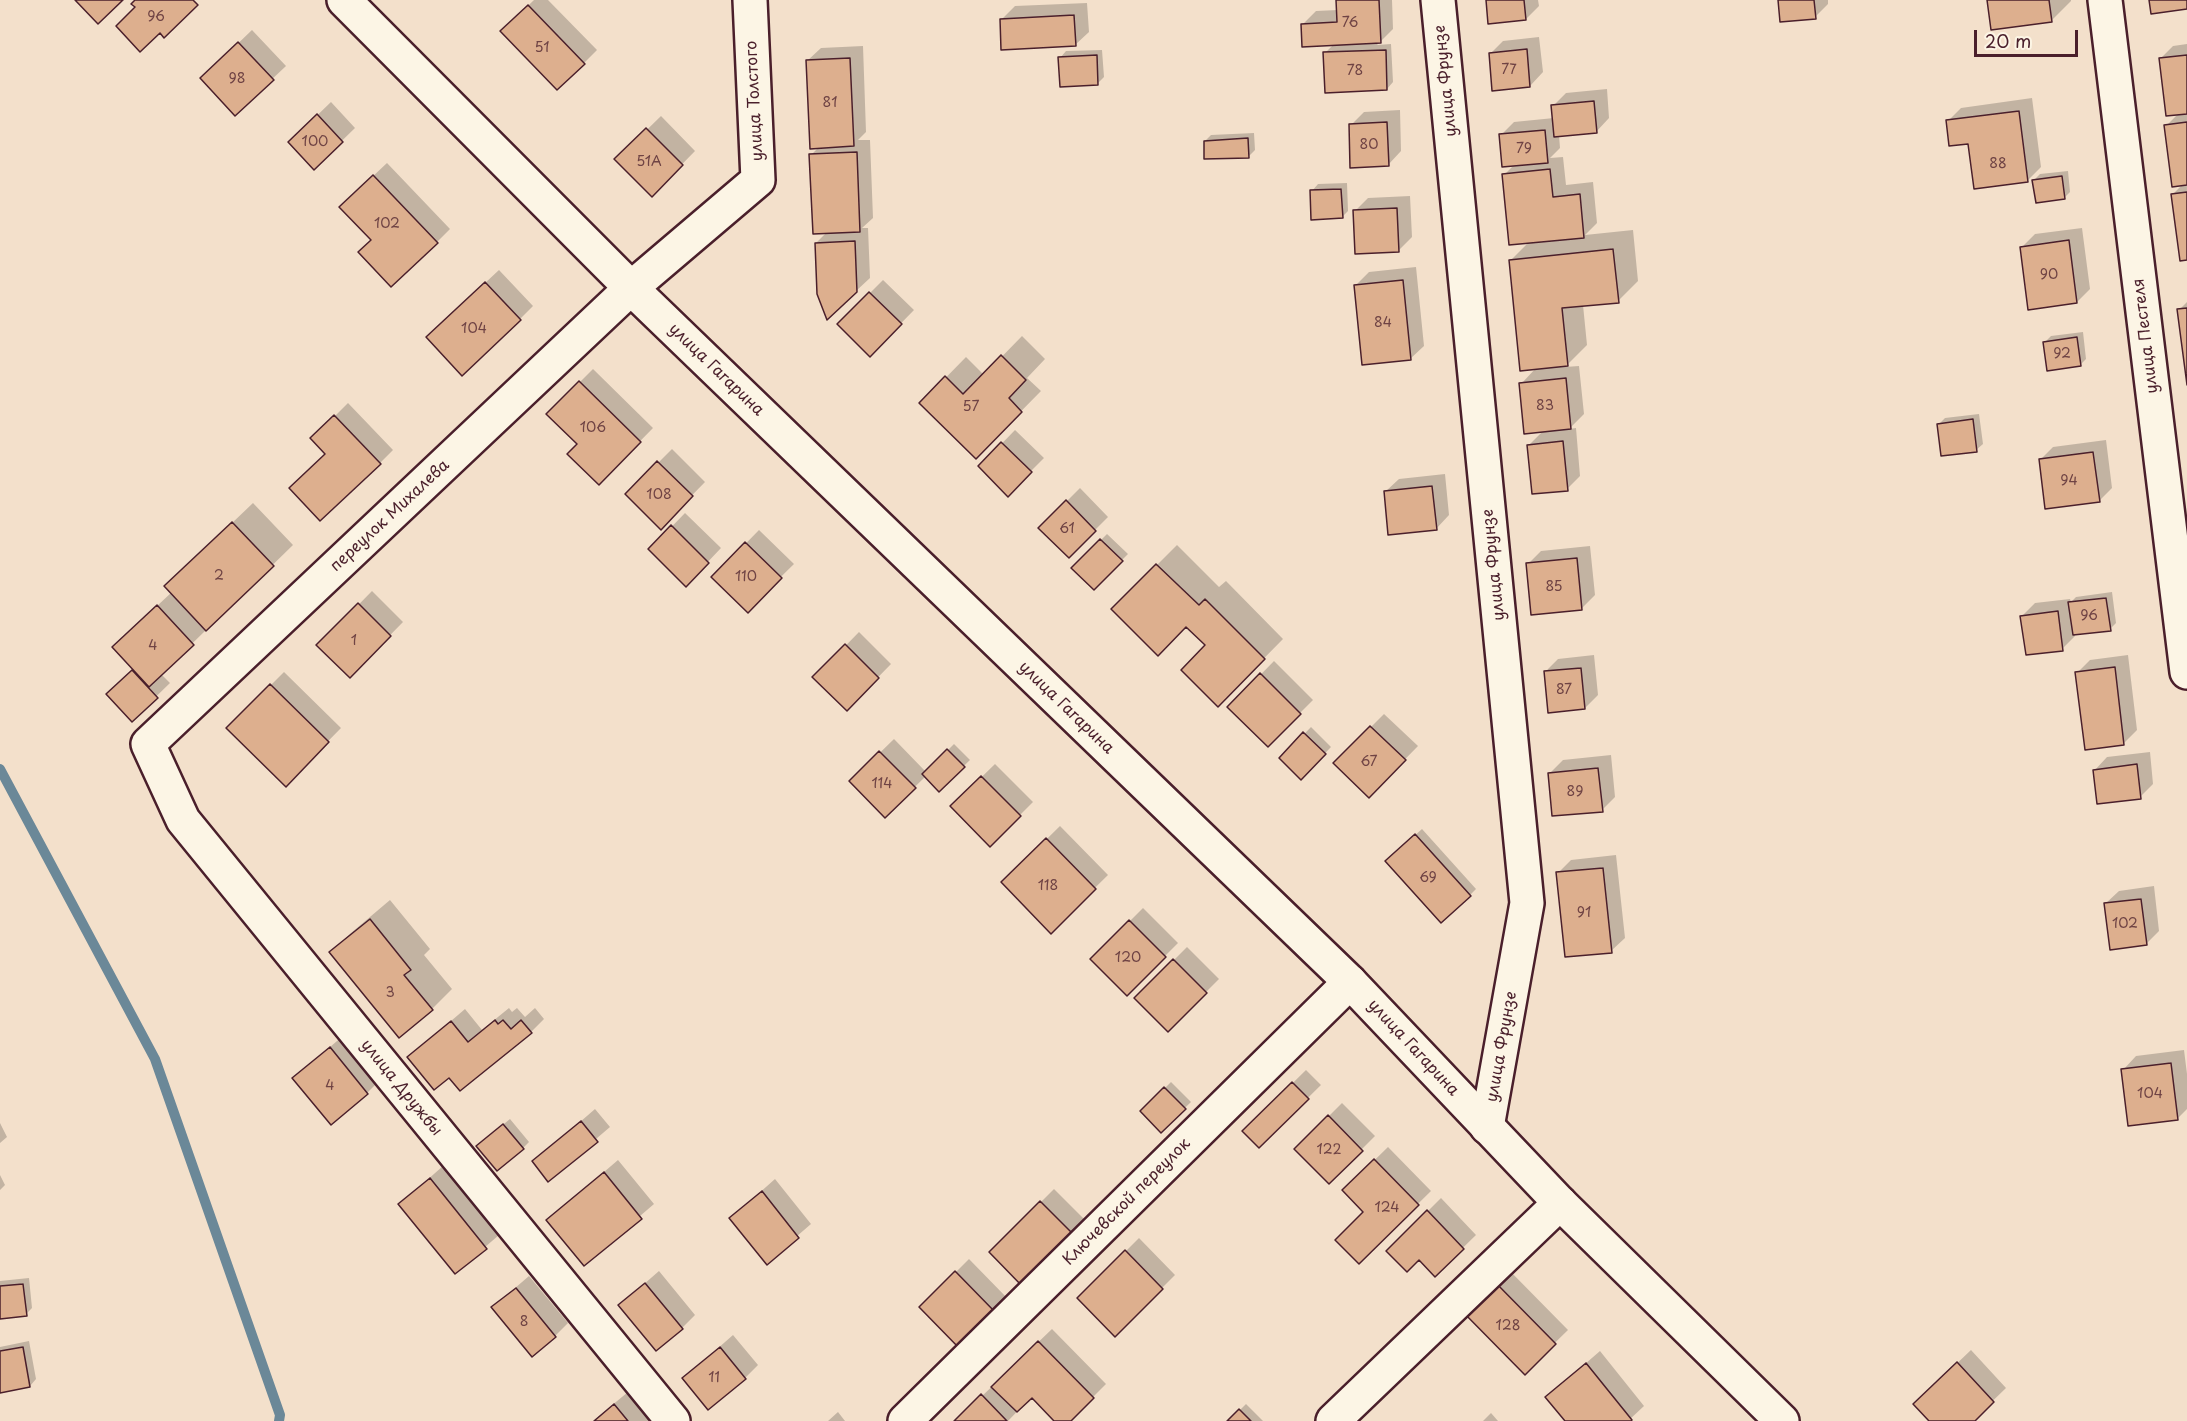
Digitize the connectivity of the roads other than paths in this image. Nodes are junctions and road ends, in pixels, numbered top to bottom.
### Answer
1 (344, 0) edge
2 (1438, 0) edge
3 (2105, 0) edge
4 (758, 1) edge
5 (631, 288) junction
6 (2187, 672) edge
7 (148, 744) joint
8 (1350, 982) junction
9 (1487, 1127) junction
10 (1560, 1203) junction
11 (673, 1421) edge
12 (905, 1421) edge
13 (1333, 1421) edge
14 (1782, 1421) edge

1 - 5 street, улица Гагарина
2 - 9 street, улица Фрунзе
3 - 6 street, улица Пестеля
4 - 5 street, улица Толстого
5 - 7 street, переулок Михалева
5 - 8 street, улица Гагарина
7 - 11 street, улица Дружбы
8 - 9 street, улица Гагарина
8 - 12 street, Ключевской переулок
9 - 10 street, улица Гагарина
10 - 13 street
10 - 14 street, улица Гагарина

